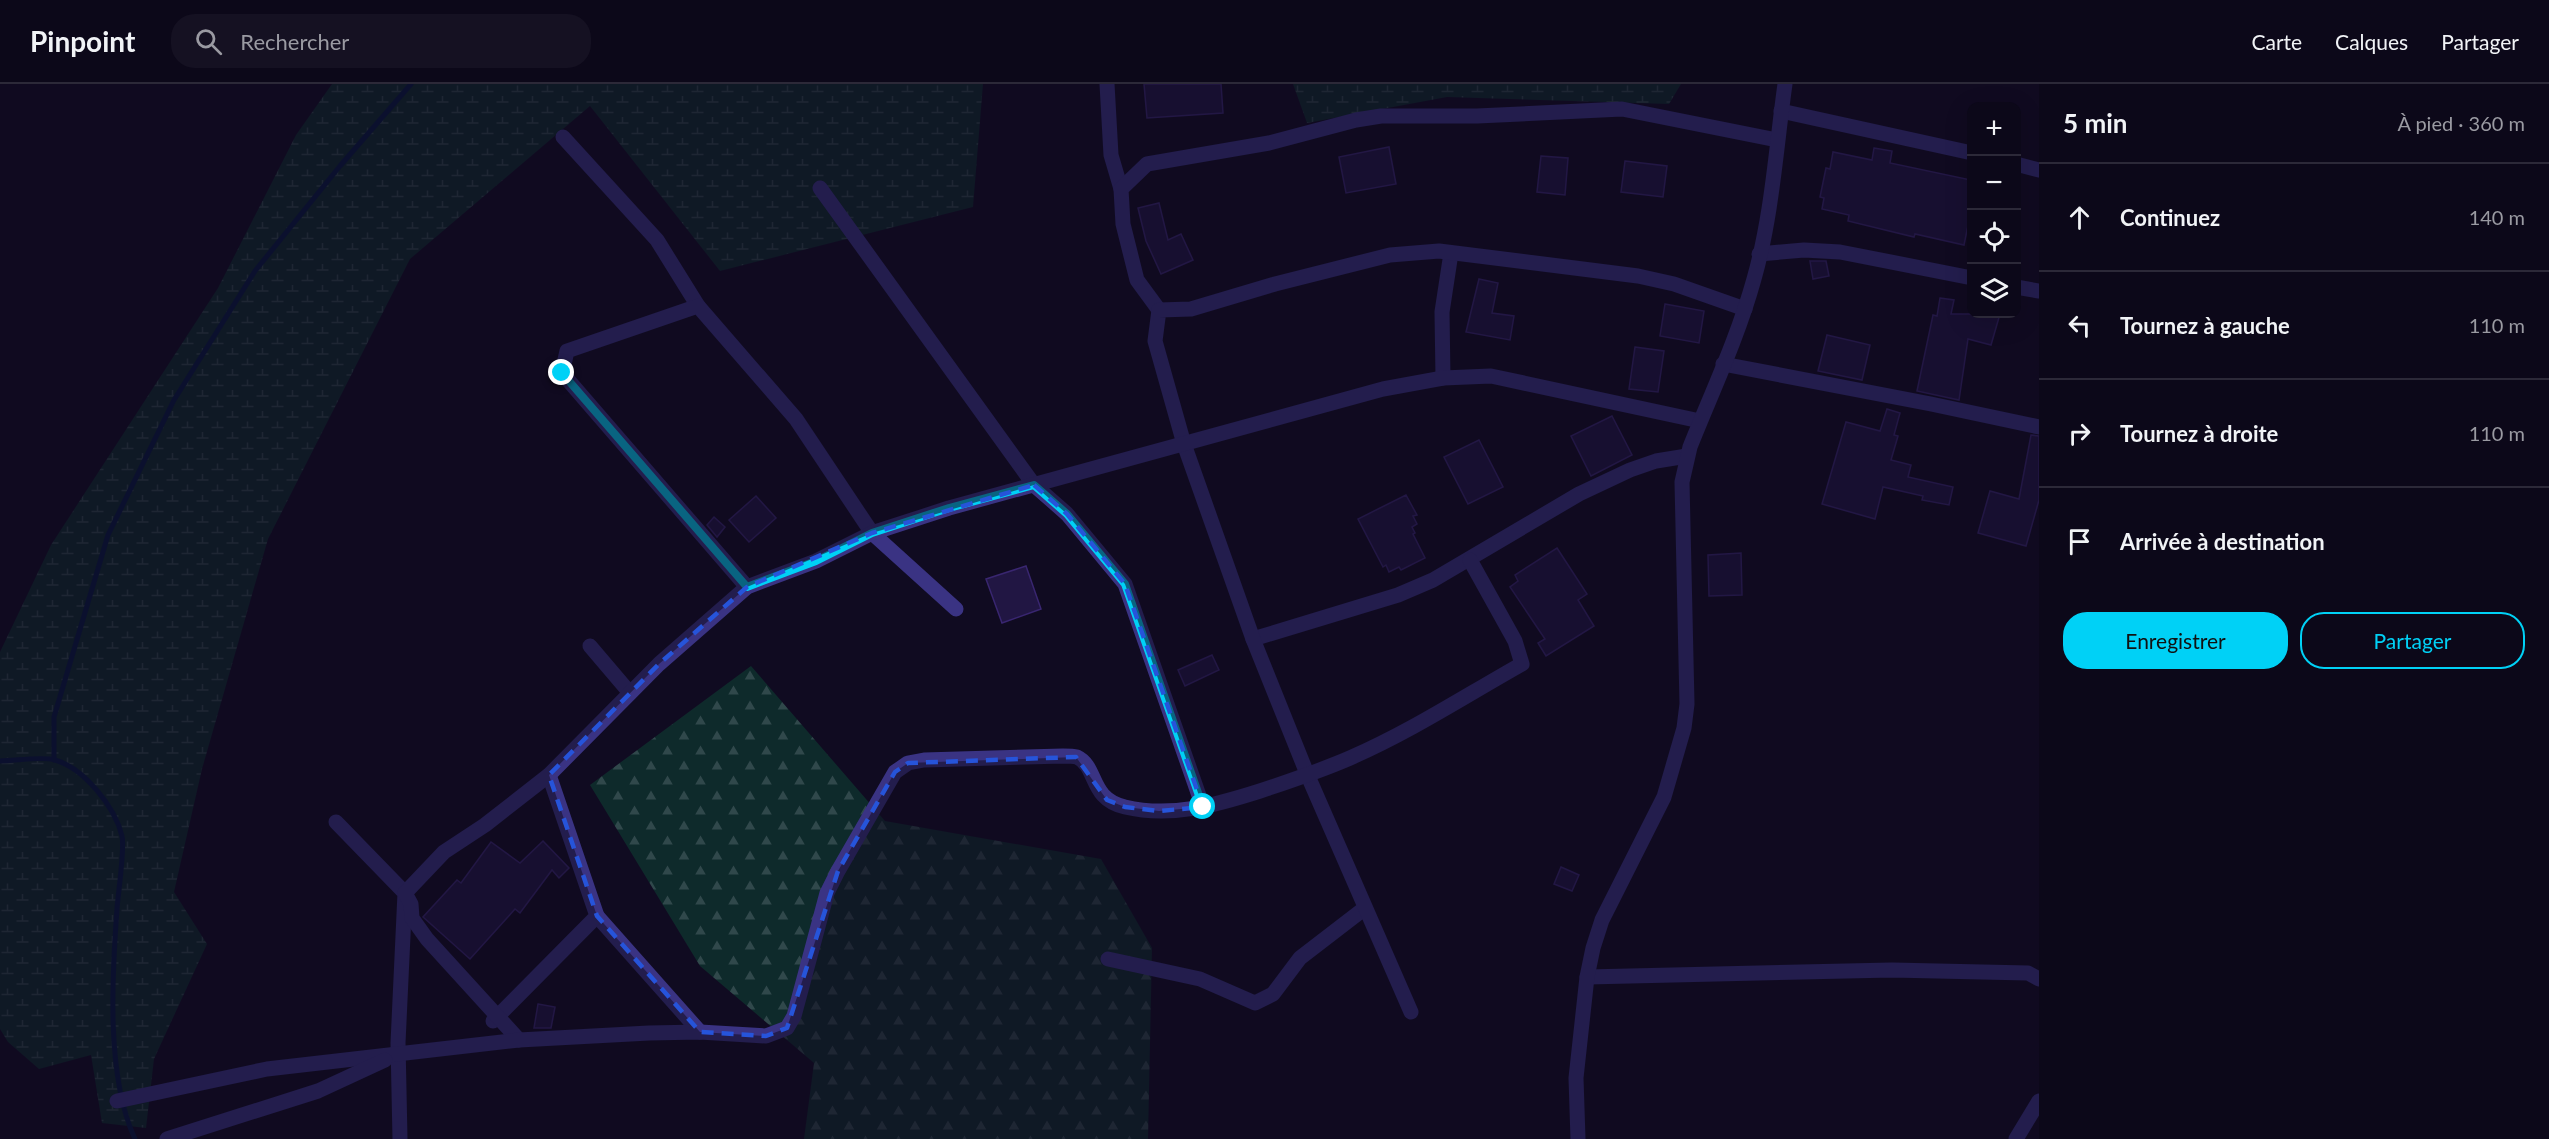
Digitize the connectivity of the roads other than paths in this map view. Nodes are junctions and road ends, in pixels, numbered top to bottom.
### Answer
1 (1107, 84) edge
2 (1785, 84) edge
3 (1781, 111) junction
4 (563, 137) dead end
5 (1777, 140) junction
6 (1967, 152) edge
7 (2021, 165) edge
8 (2039, 170) edge
9 (820, 188) dead end
10 (1121, 189) junction
11 (1451, 253) junction
12 (1759, 254) junction
13 (1967, 277) edge
14 (2021, 288) edge
15 (2039, 291) edge
16 (698, 306) junction
17 (1745, 309) junction
18 (1159, 310) junction
19 (1723, 364) junction
20 (1443, 378) junction
21 (1700, 421) junction
22 (2039, 427) edge
23 (1184, 444) junction
24 (1687, 456) junction
25 (1034, 485) junction
26 (872, 533) junction
27 (1470, 560) junction
28 (747, 587) junction
29 (956, 609) dead end
30 (1253, 639) junction
31 (590, 646) dead end
32 (630, 693) junction
33 (549, 775) junction
34 (1308, 776) junction
35 (1203, 807) junction
36 (336, 822) dead end
37 (405, 893) junction
38 (1365, 908) junction
39 (597, 916) junction
40 (1108, 959) dead end
41 (1587, 977) junction
42 (2039, 978) edge
43 (1411, 1012) dead end
44 (495, 1018) junction
45 (700, 1032) junction
46 (519, 1040) junction
47 (398, 1054) junction
48 (117, 1101) dead end
49 (2039, 1101) edge
50 (167, 1139) edge
51 (400, 1139) edge
52 (1578, 1139) edge
53 (2016, 1139) edge

1 - 10 street
2 - 3 street
3 - 5 street
3 - 6 street
4 - 16 street
5 - 10 street
5 - 12 street
7 - 8 street
9 - 25 street
10 - 18 street
11 - 17 street
11 - 18 street
11 - 20 street
12 - 13 street
12 - 17 street
14 - 15 street
16 - 26 street
16 - 28 street
17 - 19 street
18 - 23 street
19 - 21 street
19 - 22 street
20 - 21 street
20 - 23 street
21 - 24 street
23 - 25 street
23 - 30 street
24 - 27 street
24 - 41 street
25 - 26 street
25 - 35 street
26 - 28 street
26 - 29 street
27 - 30 street
27 - 34 street
28 - 32 street
30 - 34 street
31 - 32 street
32 - 33 street
33 - 37 street
33 - 39 street
34 - 35 street
34 - 38 street
35 - 45 street
36 - 37 street
37 - 44 street
37 - 47 street
38 - 40 street
38 - 43 street
39 - 44 street
39 - 45 street
41 - 42 street
41 - 52 street
44 - 46 street
45 - 46 street
46 - 47 street
47 - 48 street
47 - 50 street
47 - 51 street
49 - 53 street

